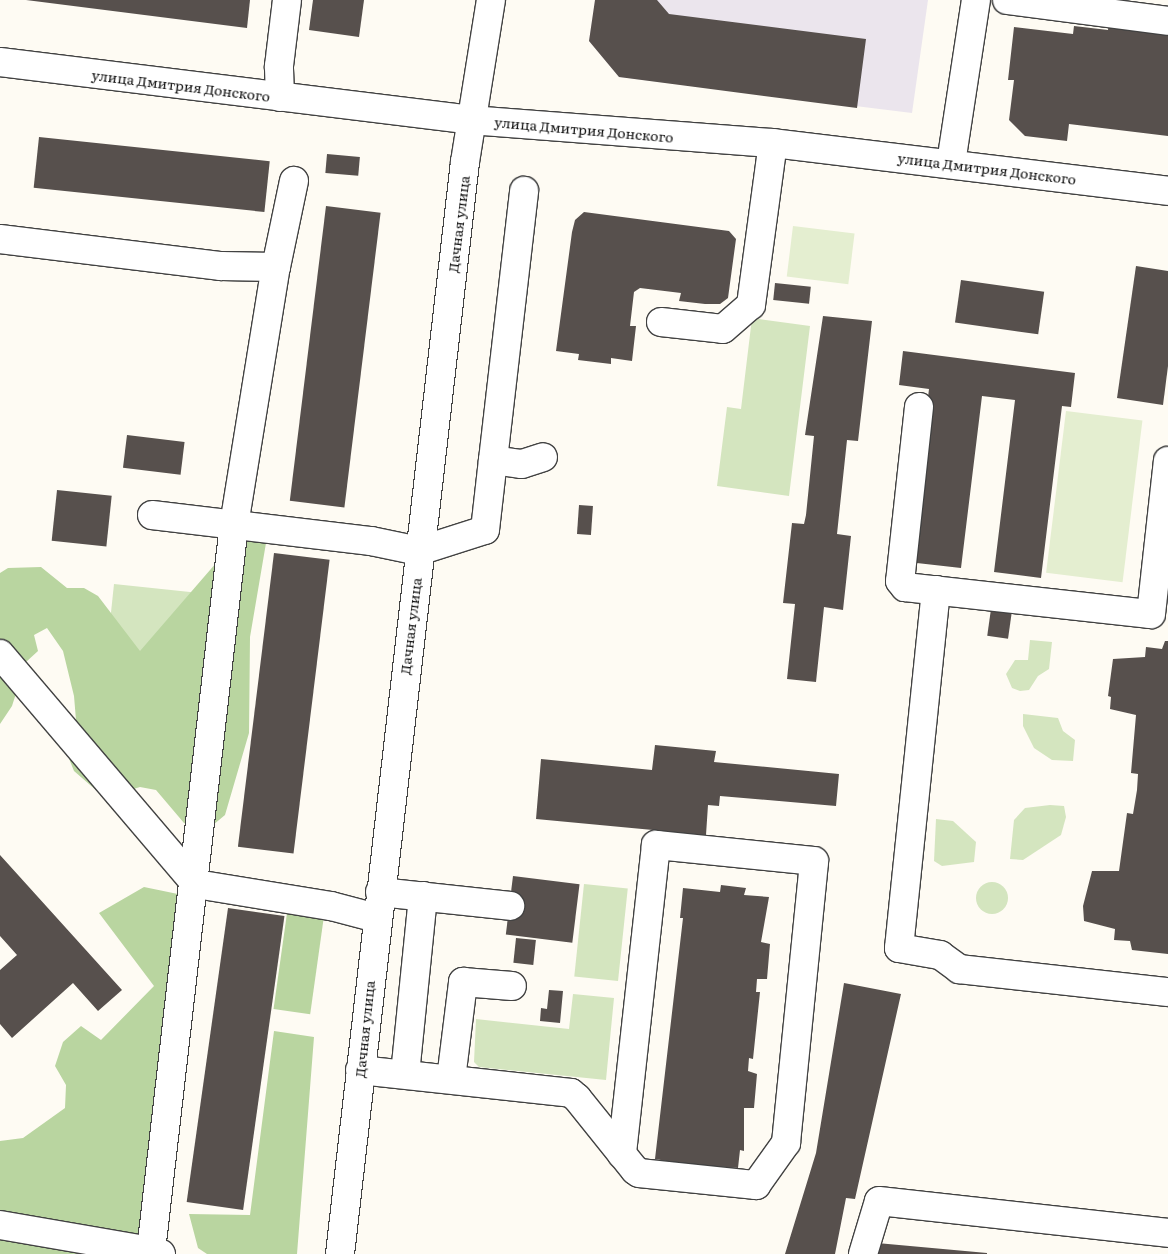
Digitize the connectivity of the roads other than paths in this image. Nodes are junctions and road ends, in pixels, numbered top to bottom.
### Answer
1 (288, 0) edge
2 (491, 0) edge
3 (976, 0) edge
4 (1007, 0) edge
5 (1168, 21) edge
6 (0, 62) edge
7 (280, 97) junction
8 (471, 120) junction
9 (773, 144) junction
10 (951, 162) junction
11 (294, 181) dead end
12 (524, 191) dead end
13 (1168, 191) edge
14 (0, 239) edge
15 (276, 267) junction
16 (661, 322) dead end
17 (919, 407) dead end
18 (542, 457) dead end
19 (493, 460) junction
20 (1168, 461) edge
21 (152, 515) dead end
22 (234, 525) junction
23 (419, 551) junction
24 (936, 590) junction
25 (1160, 615) edge
26 (0, 654) edge
27 (196, 884) junction
28 (423, 896) junction
29 (378, 905) junction
30 (510, 906) dead end
31 (512, 986) dead end
32 (1168, 992) edge
33 (360, 1070) junction
34 (405, 1074) junction
35 (451, 1079) junction
36 (622, 1154) junction
37 (0, 1225) edge
38 (1168, 1233) edge
39 (153, 1253) edge
40 (340, 1254) edge
41 (863, 1254) edge

1 - 7 street
2 - 8 street, Дачная улица
3 - 10 street
4 - 5 street
6 - 7 street, улица Дмитрия Донского
7 - 8 street, улица Дмитрия Донского
8 - 9 street, улица Дмитрия Донского
8 - 23 street, Дачная улица
9 - 10 street, улица Дмитрия Донского
9 - 16 street
10 - 13 street, улица Дмитрия Донского
11 - 15 street
12 - 19 street
14 - 15 street
15 - 22 street
17 - 24 street
18 - 19 street
19 - 23 street
20 - 25 street
21 - 22 street
22 - 23 street
22 - 27 street
23 - 29 street, Дачная улица
24 - 25 street
24 - 32 street
26 - 27 street
27 - 29 street
27 - 39 street
28 - 29 street
28 - 30 street
28 - 34 street
29 - 33 street, Дачная улица
31 - 35 street
33 - 34 street
33 - 40 street, Дачная улица
34 - 35 street
35 - 36 street
36 - 36 street
37 - 39 street
38 - 41 street

